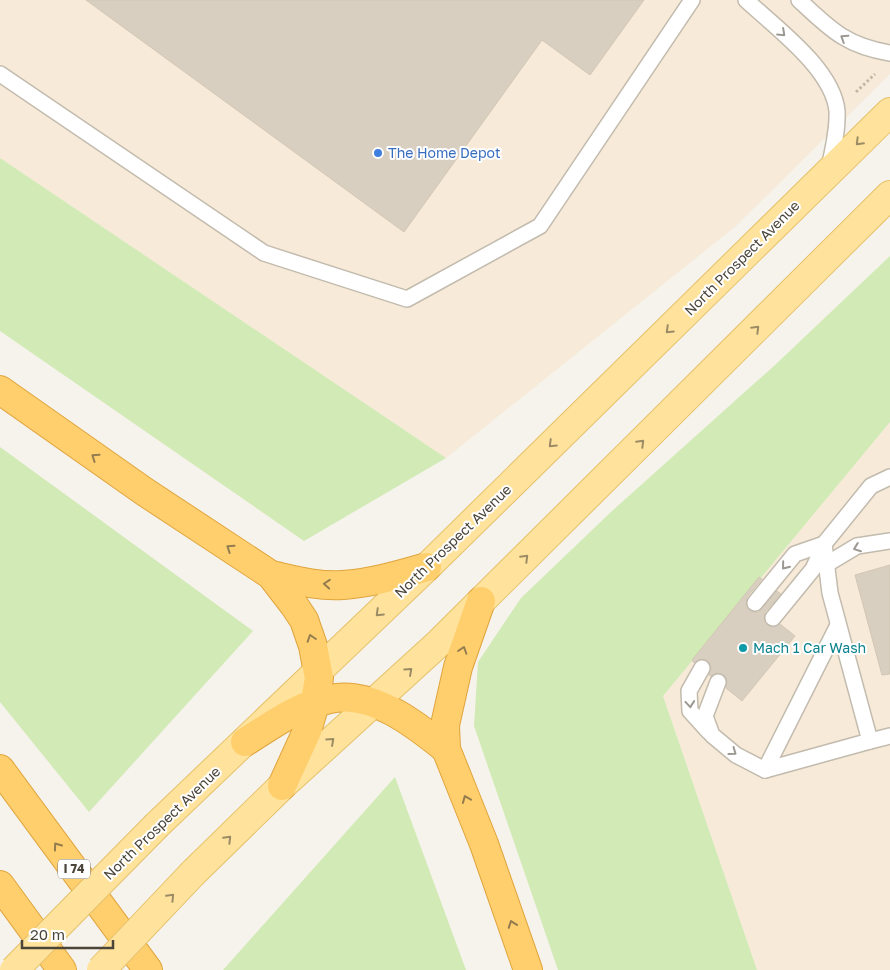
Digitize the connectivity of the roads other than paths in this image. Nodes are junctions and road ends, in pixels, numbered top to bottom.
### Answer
1 (692, 0) edge
2 (746, 0) edge
3 (799, 0) edge
4 (890, 53) edge
5 (0, 74) edge
6 (890, 112) edge
7 (828, 173) junction
8 (890, 195) edge
9 (0, 390) edge
10 (890, 477) edge
11 (890, 541) edge
12 (824, 544) junction
13 (827, 564) junction
14 (426, 567) junction
15 (270, 575) junction
16 (481, 602) junction
17 (755, 603) dead end
18 (773, 618) dead end
19 (838, 625) junction
20 (702, 668) dead end
21 (318, 673) junction
22 (718, 682) dead end
23 (315, 704) junction
24 (373, 704) junction
25 (712, 735) junction
26 (890, 736) edge
27 (870, 741) junction
28 (245, 742) junction
29 (446, 749) junction
30 (0, 769) edge
31 (765, 770) junction
32 (282, 786) junction
33 (0, 885) edge
34 (14, 970) edge
35 (62, 970) edge
36 (101, 970) edge
37 (148, 970) edge
38 (528, 970) edge

1 - 5 lane
2 -> 7 lane
4 -> 3 lane
6 -> 7 main road, North Prospect Avenue
7 -> 14 main road, North Prospect Avenue
16 -> 8 main road
15 -> 9 highway
10 - 12 lane
11 -> 13 lane
12 - 13 lane
12 -> 17 lane
12 - 18 lane
13 - 19 lane
14 -> 15 highway
14 -> 21 main road, North Prospect Avenue
21 -> 15 highway
24 -> 16 main road
29 -> 16 highway
19 - 27 lane
19 - 31 lane
20 -> 25 lane
21 - 23 highway
21 - 28 main road, North Prospect Avenue
22 - 25 lane
23 - 24 highway
23 - 28 highway
23 - 32 highway
24 - 29 highway
32 -> 24 main road
25 -> 31 lane
26 - 27 lane
27 - 31 lane
28 - 34 main road, North Prospect Avenue, bridge
38 -> 29 highway
37 -> 30 highway, I 74
36 -> 32 main road, bridge
33 - 35 highway

